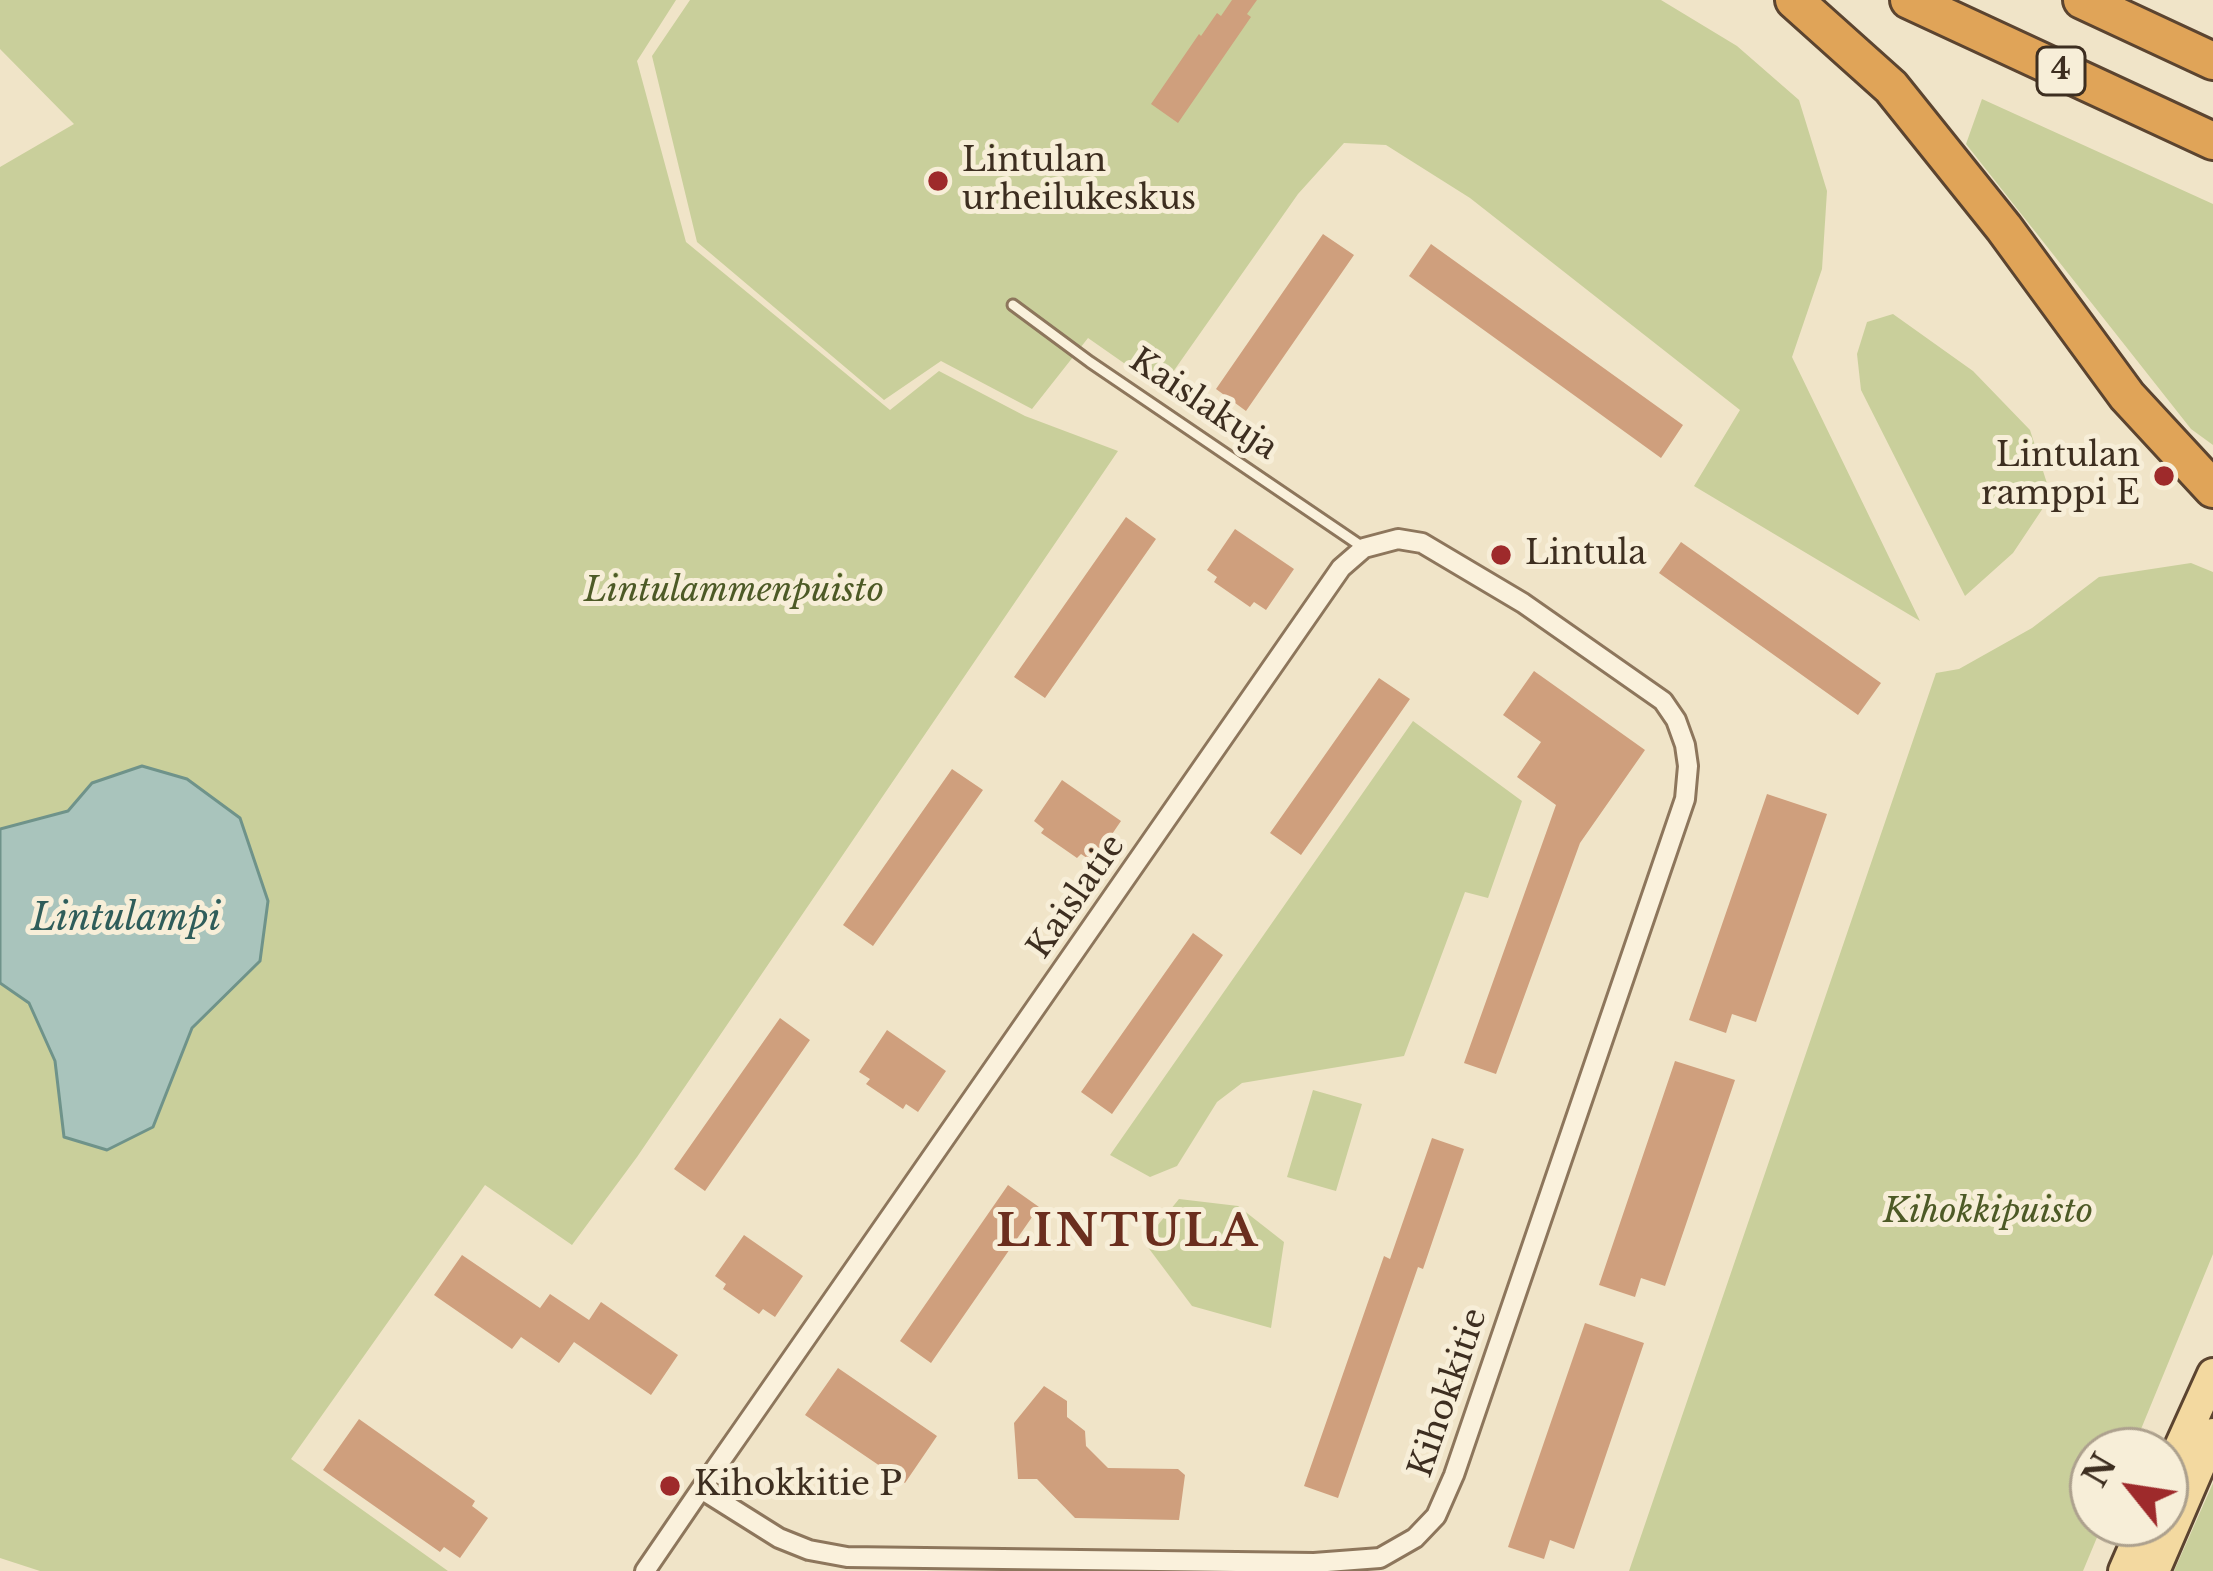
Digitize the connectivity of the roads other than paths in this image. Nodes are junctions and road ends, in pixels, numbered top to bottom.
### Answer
1 (1794, 0) edge
2 (1910, 0) edge
3 (2082, 0) edge
4 (2213, 61) edge
5 (2213, 141) edge
6 (1013, 305) dead end
7 (2213, 489) edge
8 (1364, 548) junction
9 (2213, 1374) edge
10 (2189, 1427) edge
11 (2213, 1434) edge
12 (701, 1489) junction
13 (645, 1571) edge
14 (2154, 1571) edge

1 - 7 highway
2 - 5 highway, 4
3 - 4 highway, 4
6 - 8 lane, Kaislakuja
8 - 12 street, Kaislatie
8 - 12 street, Kihokkitie
9 - 10 main road
11 - 14 main road
12 - 13 street, Kaislatie

